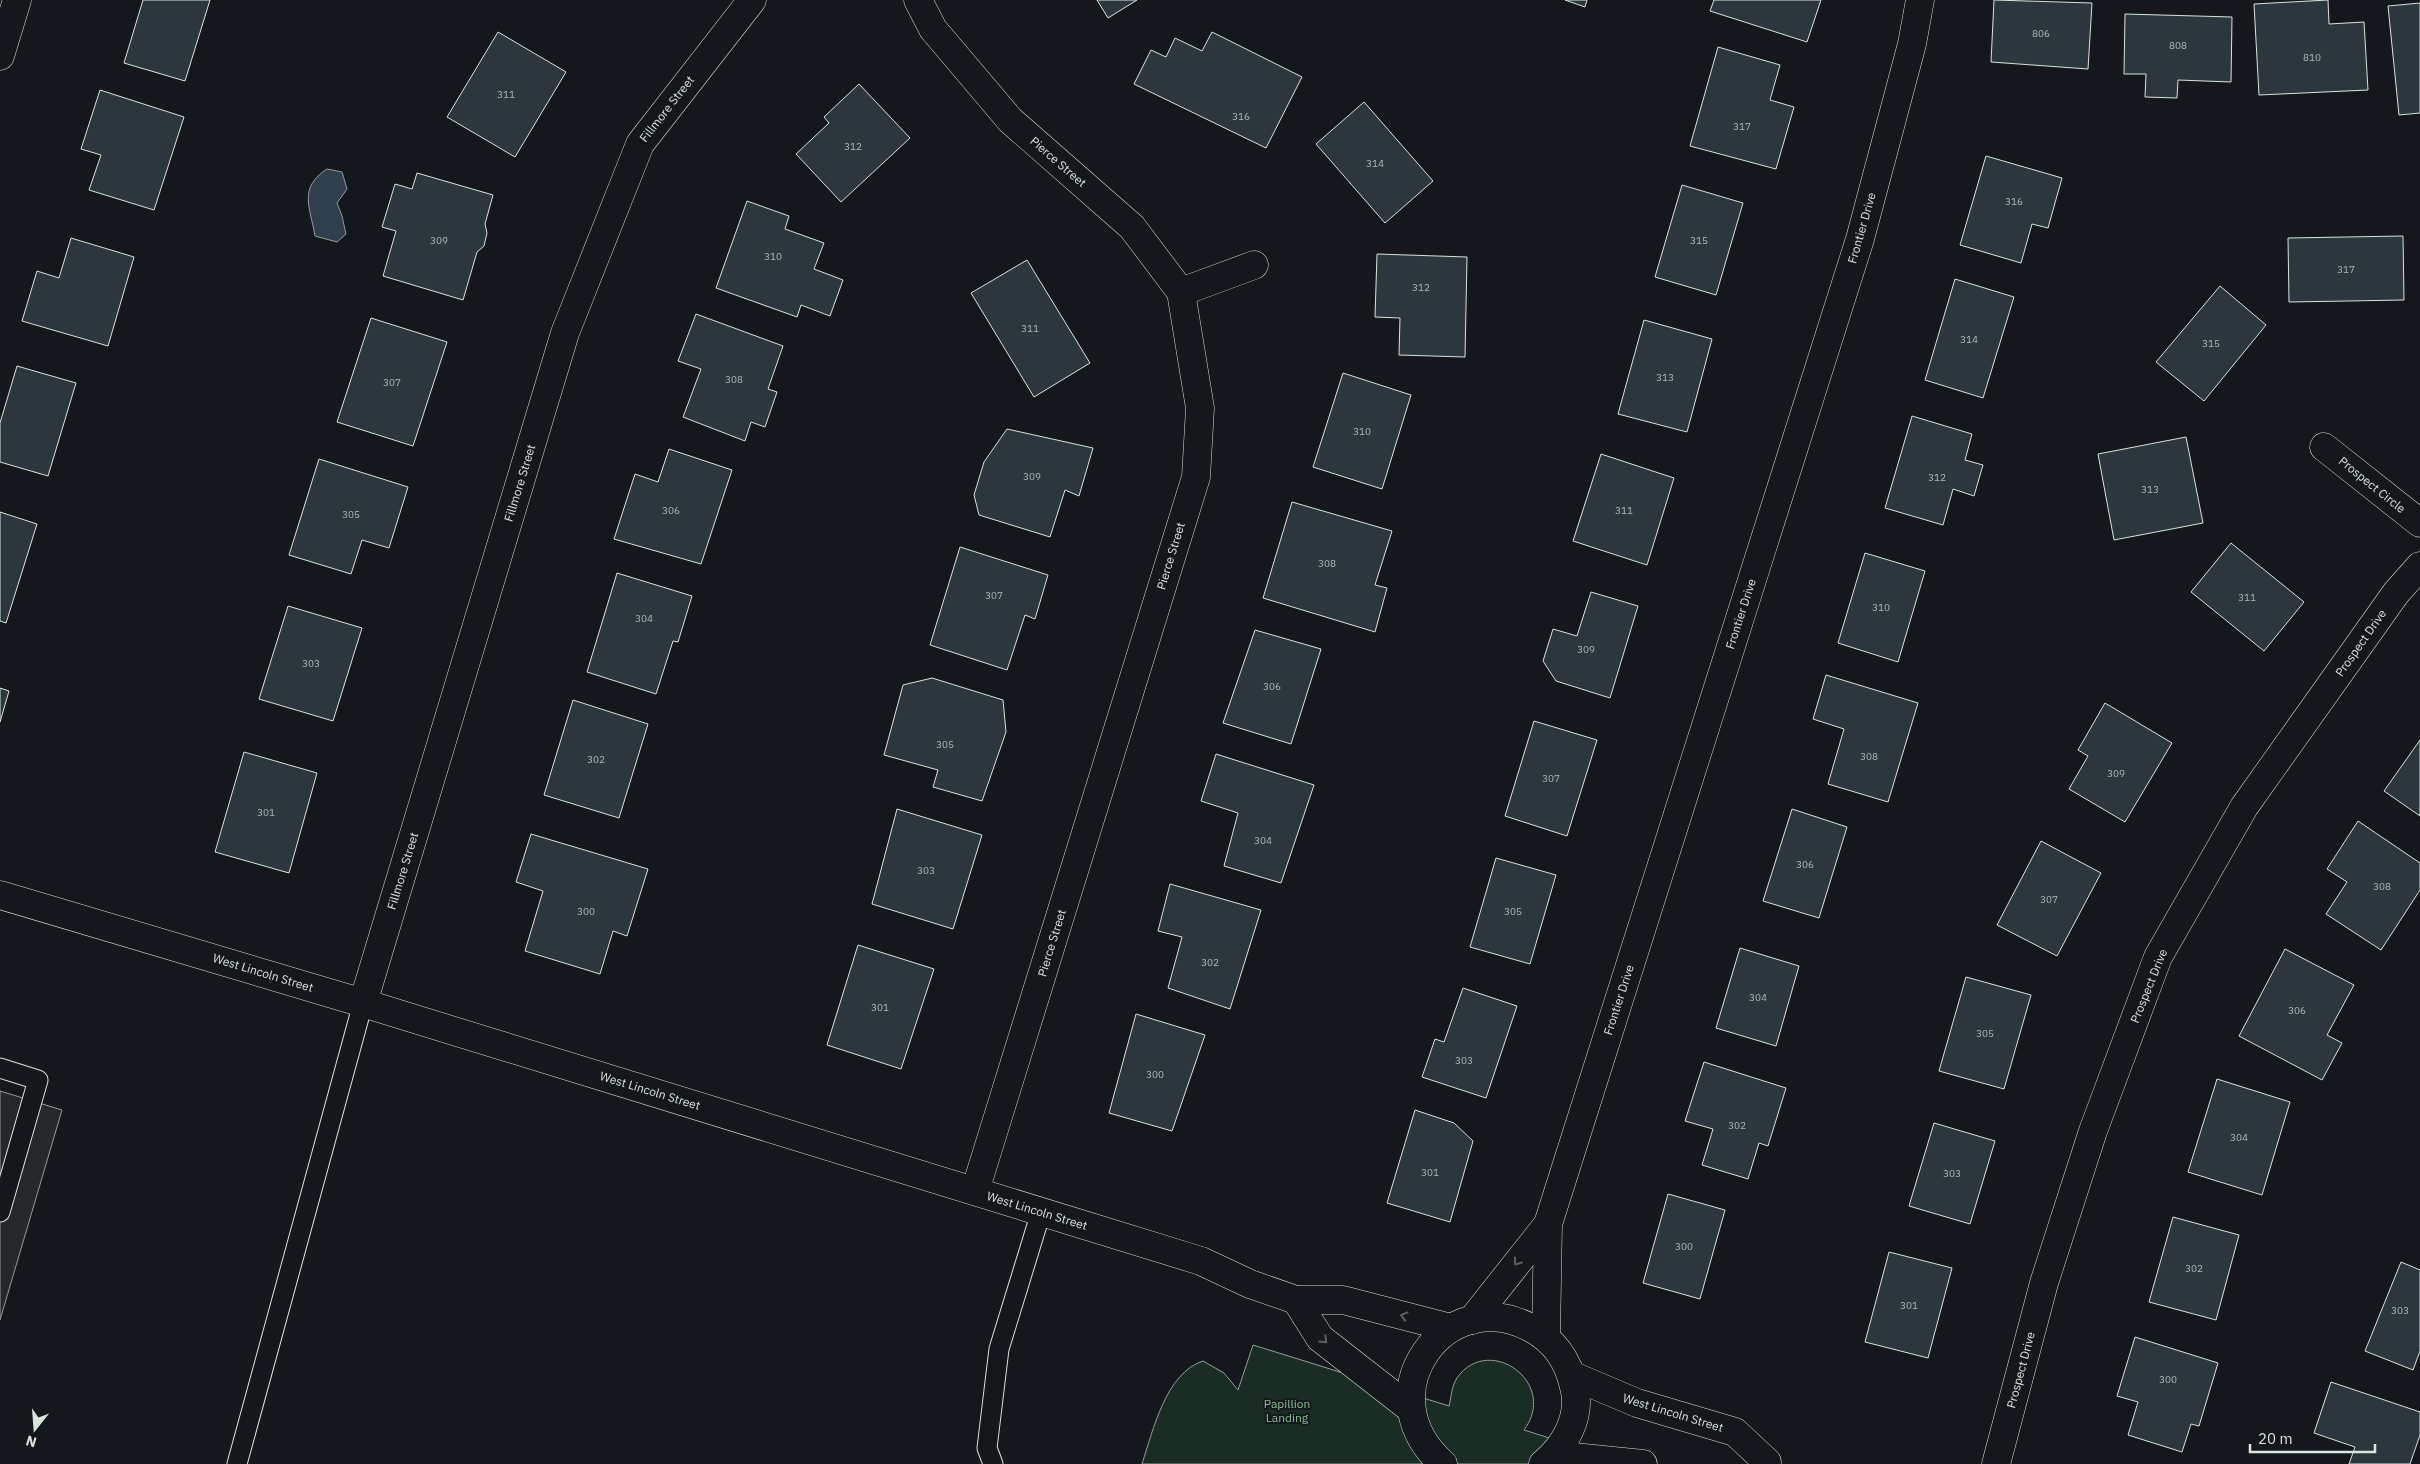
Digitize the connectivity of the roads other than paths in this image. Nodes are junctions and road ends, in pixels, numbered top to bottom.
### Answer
1 (17, 0) edge
2 (752, 0) edge
3 (918, 0) edge
4 (1920, 0) edge
5 (0, 56) edge
6 (1254, 264) dead end
7 (1181, 292) junction
8 (2324, 447) dead end
9 (2420, 523) edge
10 (2420, 566) edge
11 (0, 895) edge
12 (363, 1003) junction
13 (0, 1068) edge
14 (975, 1192) junction
15 (0, 1212) edge
16 (1041, 1212) junction
17 (1548, 1224) junction
18 (1296, 1300) junction
19 (1462, 1324) junction
20 (1546, 1336) junction
21 (1571, 1375) junction
22 (1411, 1409) junction
23 (1549, 1460) edge
24 (1439, 1462) edge
25 (1768, 1463) edge
26 (237, 1464) edge
27 (993, 1464) edge
28 (1643, 1464) edge
29 (1996, 1464) edge

1 - 5 street
2 - 12 street, Fillmore Street
3 - 7 street, Pierce Street
4 - 17 street, Frontier Drive
6 - 7 street
7 - 14 street, Pierce Street
8 - 9 street, Prospect Circle
10 - 29 street, Prospect Drive
11 - 12 street, West Lincoln Street
12 - 14 street, West Lincoln Street
12 - 26 lane
13 - 15 lane
14 - 16 street, West Lincoln Street
16 - 18 street, West Lincoln Street
16 - 27 lane
17 -> 19 street, Frontier Drive
17 - 20 street, Frontier Drive
19 -> 18 street, West Lincoln Street
18 -> 22 street
19 - 20 street
19 - 22 street, Frontier Drive
20 - 21 street
21 - 23 street
21 - 25 street, West Lincoln Street
22 - 24 street, Frontier Drive
23 - 28 street

